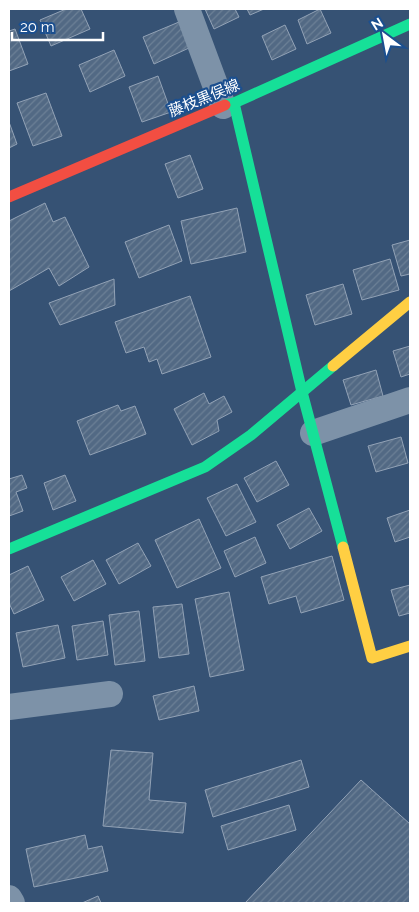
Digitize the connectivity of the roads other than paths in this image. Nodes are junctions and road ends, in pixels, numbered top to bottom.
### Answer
1 (187, 9) edge
2 (410, 24) edge
3 (228, 104) junction
4 (9, 197) edge
5 (410, 302) edge
6 (302, 392) junction
7 (410, 400) edge
8 (313, 433) junction
9 (9, 549) edge
10 (410, 646) edge
11 (110, 694) dead end
12 (9, 707) edge
13 (9, 898) edge
14 (12, 903) edge

1 - 3 street
2 - 3 street, 藤枝黒俣線
3 - 4 street, 藤枝黒俣線
3 - 6 street
5 - 6 street
6 - 8 street
6 - 9 street
7 - 8 street
8 - 10 street
11 - 12 street
13 - 14 street

